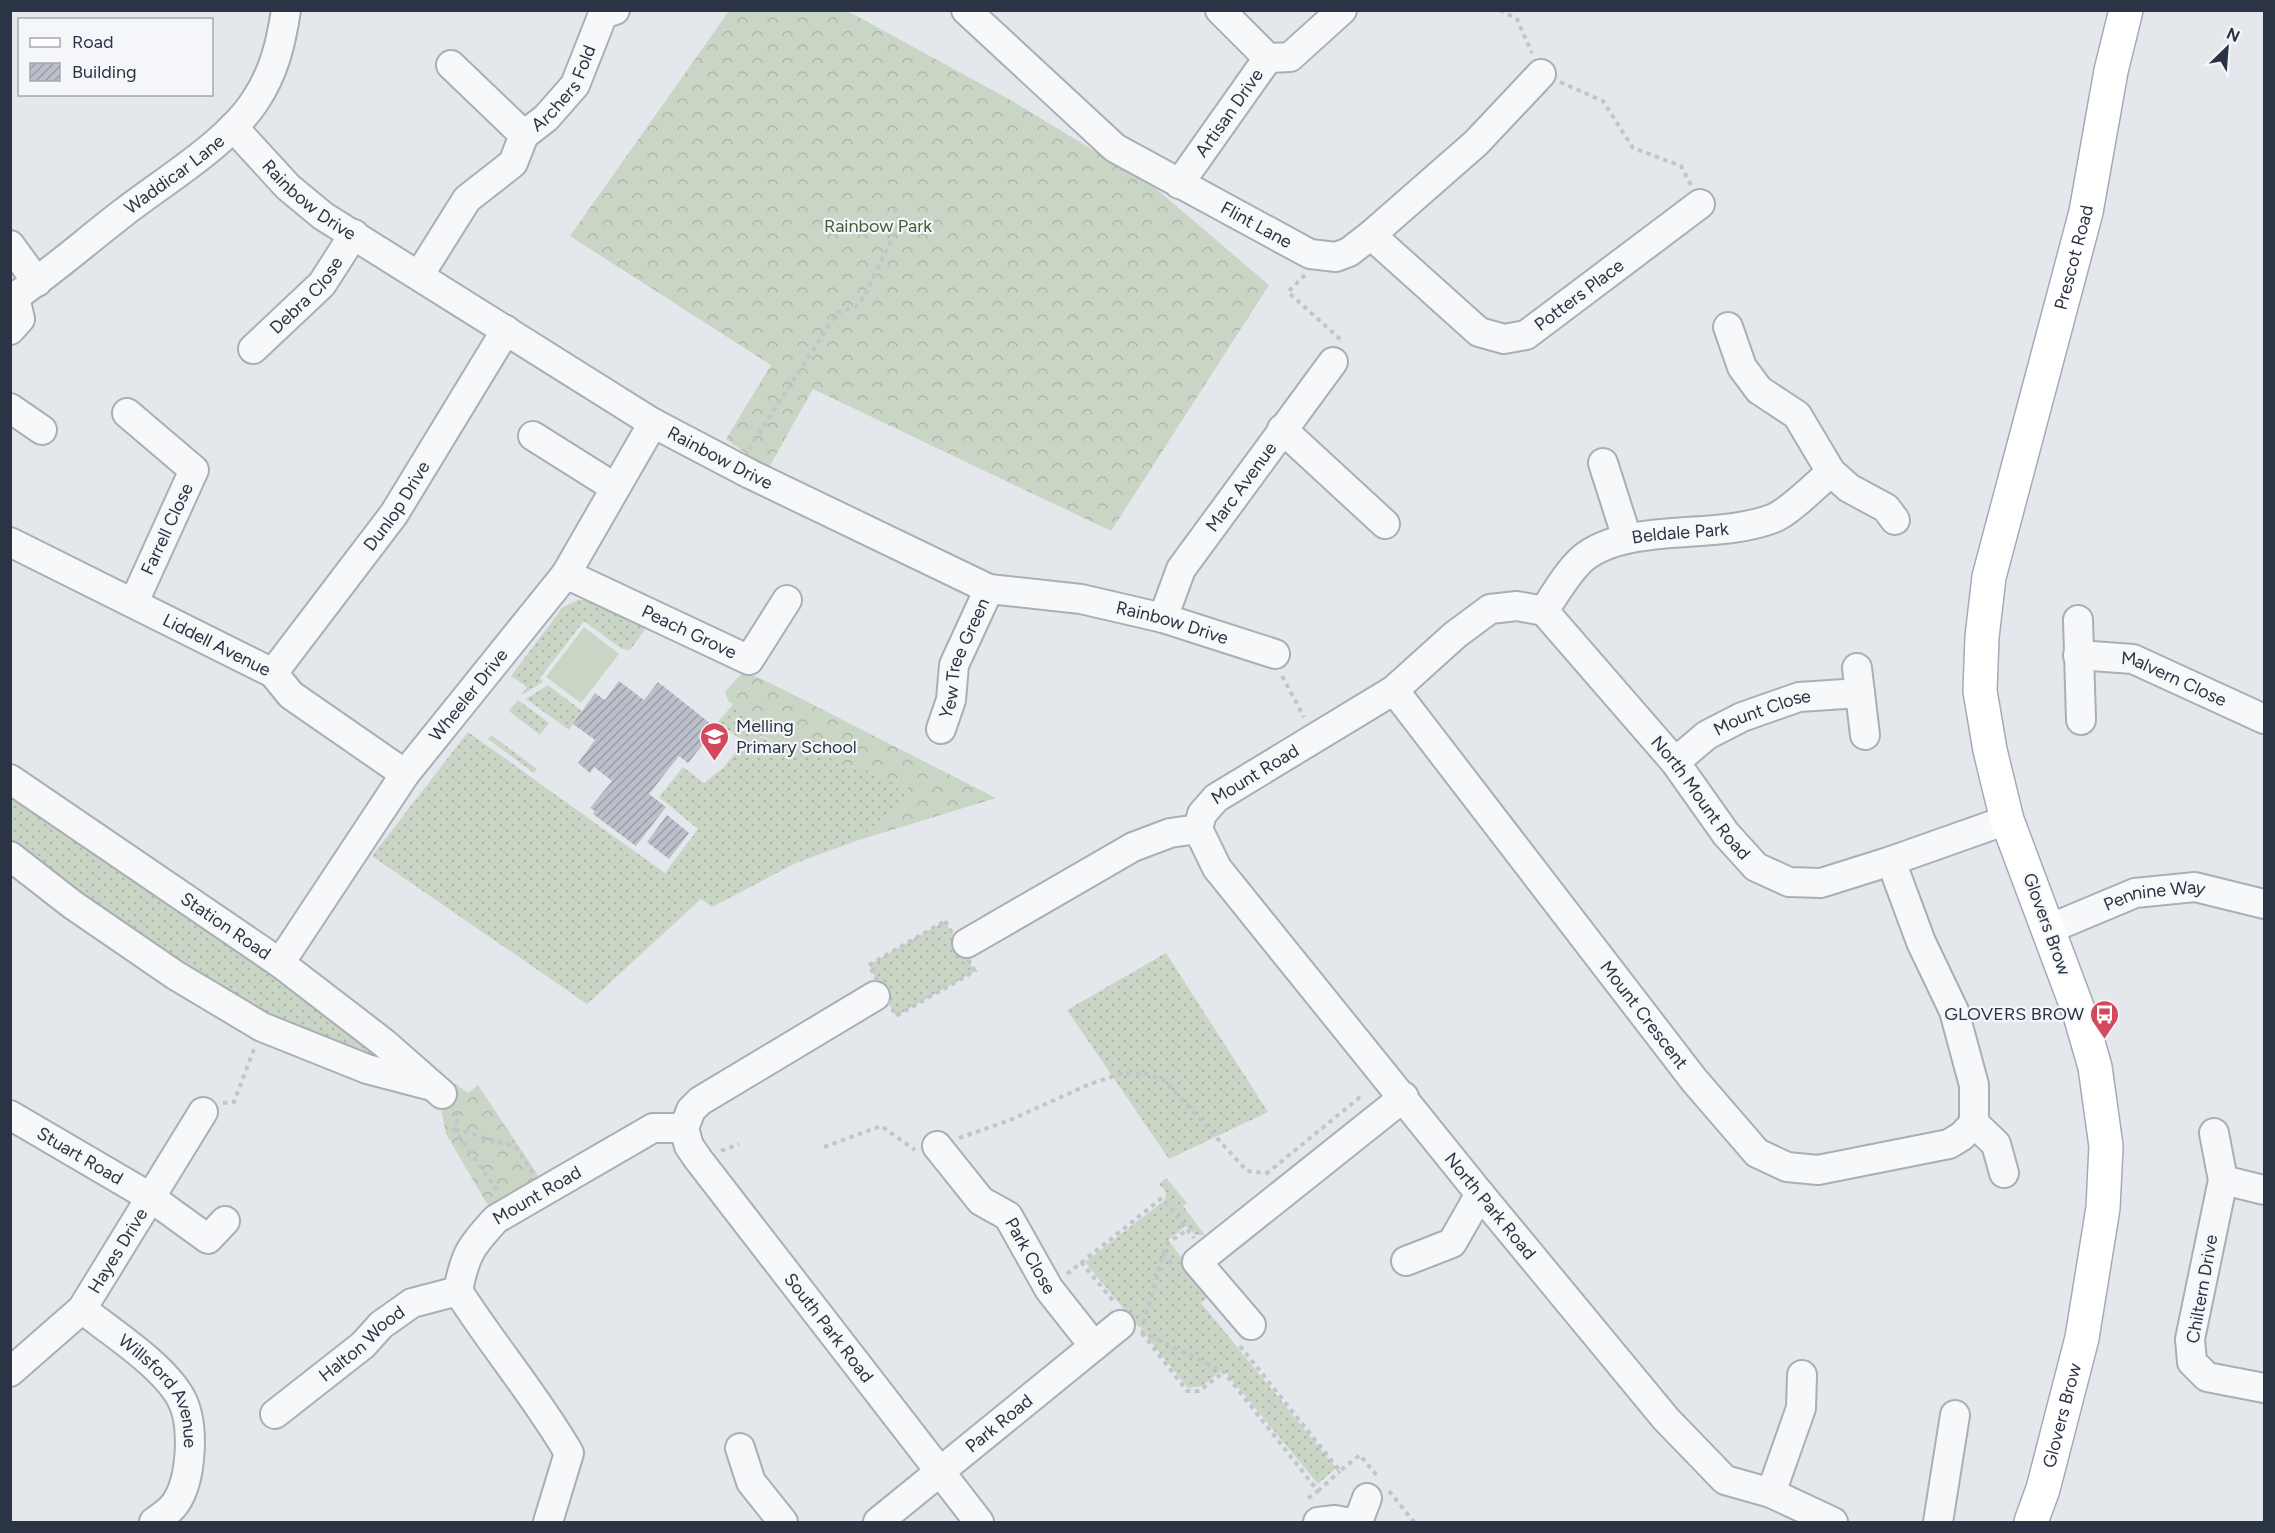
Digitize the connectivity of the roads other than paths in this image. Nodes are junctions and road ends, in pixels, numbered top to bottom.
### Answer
1 (286, 10) edge
2 (966, 10) edge
3 (1220, 10) edge
4 (1342, 10) edge
5 (2127, 10) edge
6 (605, 12) edge
7 (1268, 58) junction
8 (451, 65) dead end
9 (1541, 74) road end
10 (233, 127) junction
11 (524, 135) junction
12 (1179, 184) junction
13 (1700, 204) road end
14 (354, 234) junction
15 (1371, 235) junction
16 (10, 245) edge
17 (420, 274) junction
18 (21, 293) edge
19 (1728, 327) dead end
20 (10, 330) edge
21 (506, 330) junction
22 (252, 349) dead end
23 (1333, 362) road end
24 (10, 408) edge
25 (127, 413) dead end
26 (653, 423) junction
27 (1282, 429) junction
28 (42, 430) dead end
29 (533, 436) dead end
30 (1603, 463) dead end
31 (1832, 472) junction
32 (614, 487) junction
33 (2007, 501) joint
34 (1895, 520) dead end
35 (1385, 524) dead end
36 (1627, 538) junction
37 (10, 542) edge
38 (566, 574) junction
39 (989, 589) junction
40 (787, 600) dead end
41 (134, 602) junction
42 (1544, 611) junction
43 (1163, 618) junction
44 (2078, 620) dead end
45 (1272, 653) road end
46 (2078, 655) junction
47 (273, 673) junction
48 (1394, 690) junction
49 (2265, 719) edge
50 (2080, 720) dead end
51 (941, 729) dead end
52 (1865, 735) dead end
53 (1675, 762) junction
54 (405, 774) junction
55 (10, 779) edge
56 (2007, 820) junction
57 (1198, 830) junction
58 (10, 856) edge
59 (1892, 861) junction
60 (2265, 904) edge
61 (2049, 929) junction
62 (967, 943) dead end
63 (280, 963) junction
64 (874, 996) dead end
65 (384, 1043) junction
66 (367, 1070) junction
67 (1404, 1096) junction
68 (203, 1112) road end
69 (10, 1115) edge
70 (1974, 1123) junction
71 (684, 1128) junction
72 (2214, 1133) dead end
73 (938, 1146) road end
74 (2004, 1173) dead end
75 (2223, 1180) junction
76 (2265, 1190) edge
77 (1480, 1194) junction
78 (150, 1197) junction
79 (225, 1221) dead end
80 (1406, 1261) dead end
81 (458, 1291) junction
82 (82, 1309) junction
83 (1128, 1322) road end
84 (1242, 1332) road end
85 (1094, 1346) junction
86 (10, 1372) edge
87 (1802, 1375) dead end
88 (2265, 1388) edge
89 (275, 1414) dead end
90 (1955, 1415) dead end
91 (740, 1448) dead end
92 (939, 1472) junction
93 (1771, 1493) junction
94 (1309, 1514) edge
95 (154, 1522) edge
96 (548, 1522) edge
97 (783, 1522) edge
98 (878, 1522) edge
99 (979, 1522) edge
100 (1345, 1522) edge
101 (1833, 1522) edge
102 (1938, 1522) edge
103 (2031, 1522) edge

1 - 10 street, Waddicar Lane
2 - 12 street, Flint Lane
3 - 7 street
4 - 7 street, Artisan Drive
5 - 33 main road, Prescot Road
6 - 11 street, Archers Fold
7 - 12 street, Artisan Drive
8 - 11 street
9 - 15 street
10 - 14 street, Rainbow Drive
10 - 18 street, Waddicar Lane
11 - 17 street, Archers Fold
12 - 15 street, Flint Lane
13 - 15 street, Potters Place
14 - 17 street, Rainbow Drive
14 - 22 street, Debra Close
16 - 18 street
17 - 21 street, Rainbow Drive
18 - 20 street
19 - 31 street
21 - 26 street, Rainbow Drive
21 - 47 street, Dunlop Drive
23 - 27 street, Marc Avenue
24 - 28 street
25 - 41 street, Farrell Close
26 - 32 street, Wheeler Drive
26 - 39 street, Rainbow Drive
27 - 35 street
27 - 43 street, Marc Avenue
29 - 32 street
30 - 36 street
31 - 34 street
31 - 36 street, Beldale Park
32 - 38 street, Wheeler Drive
33 - 56 main road, Glovers Brow
36 - 42 street, Beldale Park
37 - 41 street, Liddell Avenue
38 - 40 street, Peach Grove
38 - 54 street, Wheeler Drive
39 - 43 street, Rainbow Drive
39 - 51 street, Yew Tree Green
41 - 47 street, Liddell Avenue
42 - 48 street, Mount Road
42 - 53 street, North Mount Road
43 - 45 street, Rainbow Drive
44 - 46 street
46 - 49 street, Malvern Close
46 - 50 street
47 - 54 street, Liddell Avenue
48 - 57 street, Mount Road
48 - 70 street, Mount Crescent
52 - 53 street, Mount Close
53 - 59 street, North Mount Road
54 - 63 street, Wheeler Drive
55 - 63 street, Station Road
56 - 59 street, North Mount Road
56 - 61 main road, Glovers Brow
57 - 62 street
57 - 67 street, North Park Road
58 - 66 street
59 - 70 street
60 - 61 street, Pennine Way
61 - 103 main road, Glovers Brow
63 - 65 street, Station Road
64 - 71 street
65 - 66 street
65 - 66 street, Station Road
67 - 77 street, North Park Road
67 - 84 street
68 - 78 street, Hayes Drive
69 - 78 street, Stuart Road
70 - 74 street
71 - 81 street, Mount Road
71 - 92 street, South Park Road
72 - 75 street
73 - 85 street, Park Close
75 - 76 street
75 - 88 street, Chiltern Drive
77 - 80 street
77 - 93 street, North Park Road
78 - 79 street, Stuart Road
78 - 82 street, Hayes Drive
81 - 89 street, Halton Wood
81 - 96 street
82 - 86 street, Hayes Drive
82 - 95 street, Willsford Avenue
83 - 85 street, Park Road
85 - 92 street, Park Road
87 - 93 street
90 - 102 street
91 - 97 street
92 - 98 street, Park Road
92 - 99 street, South Park Road
93 - 101 street, North Park Road
94 - 100 street

